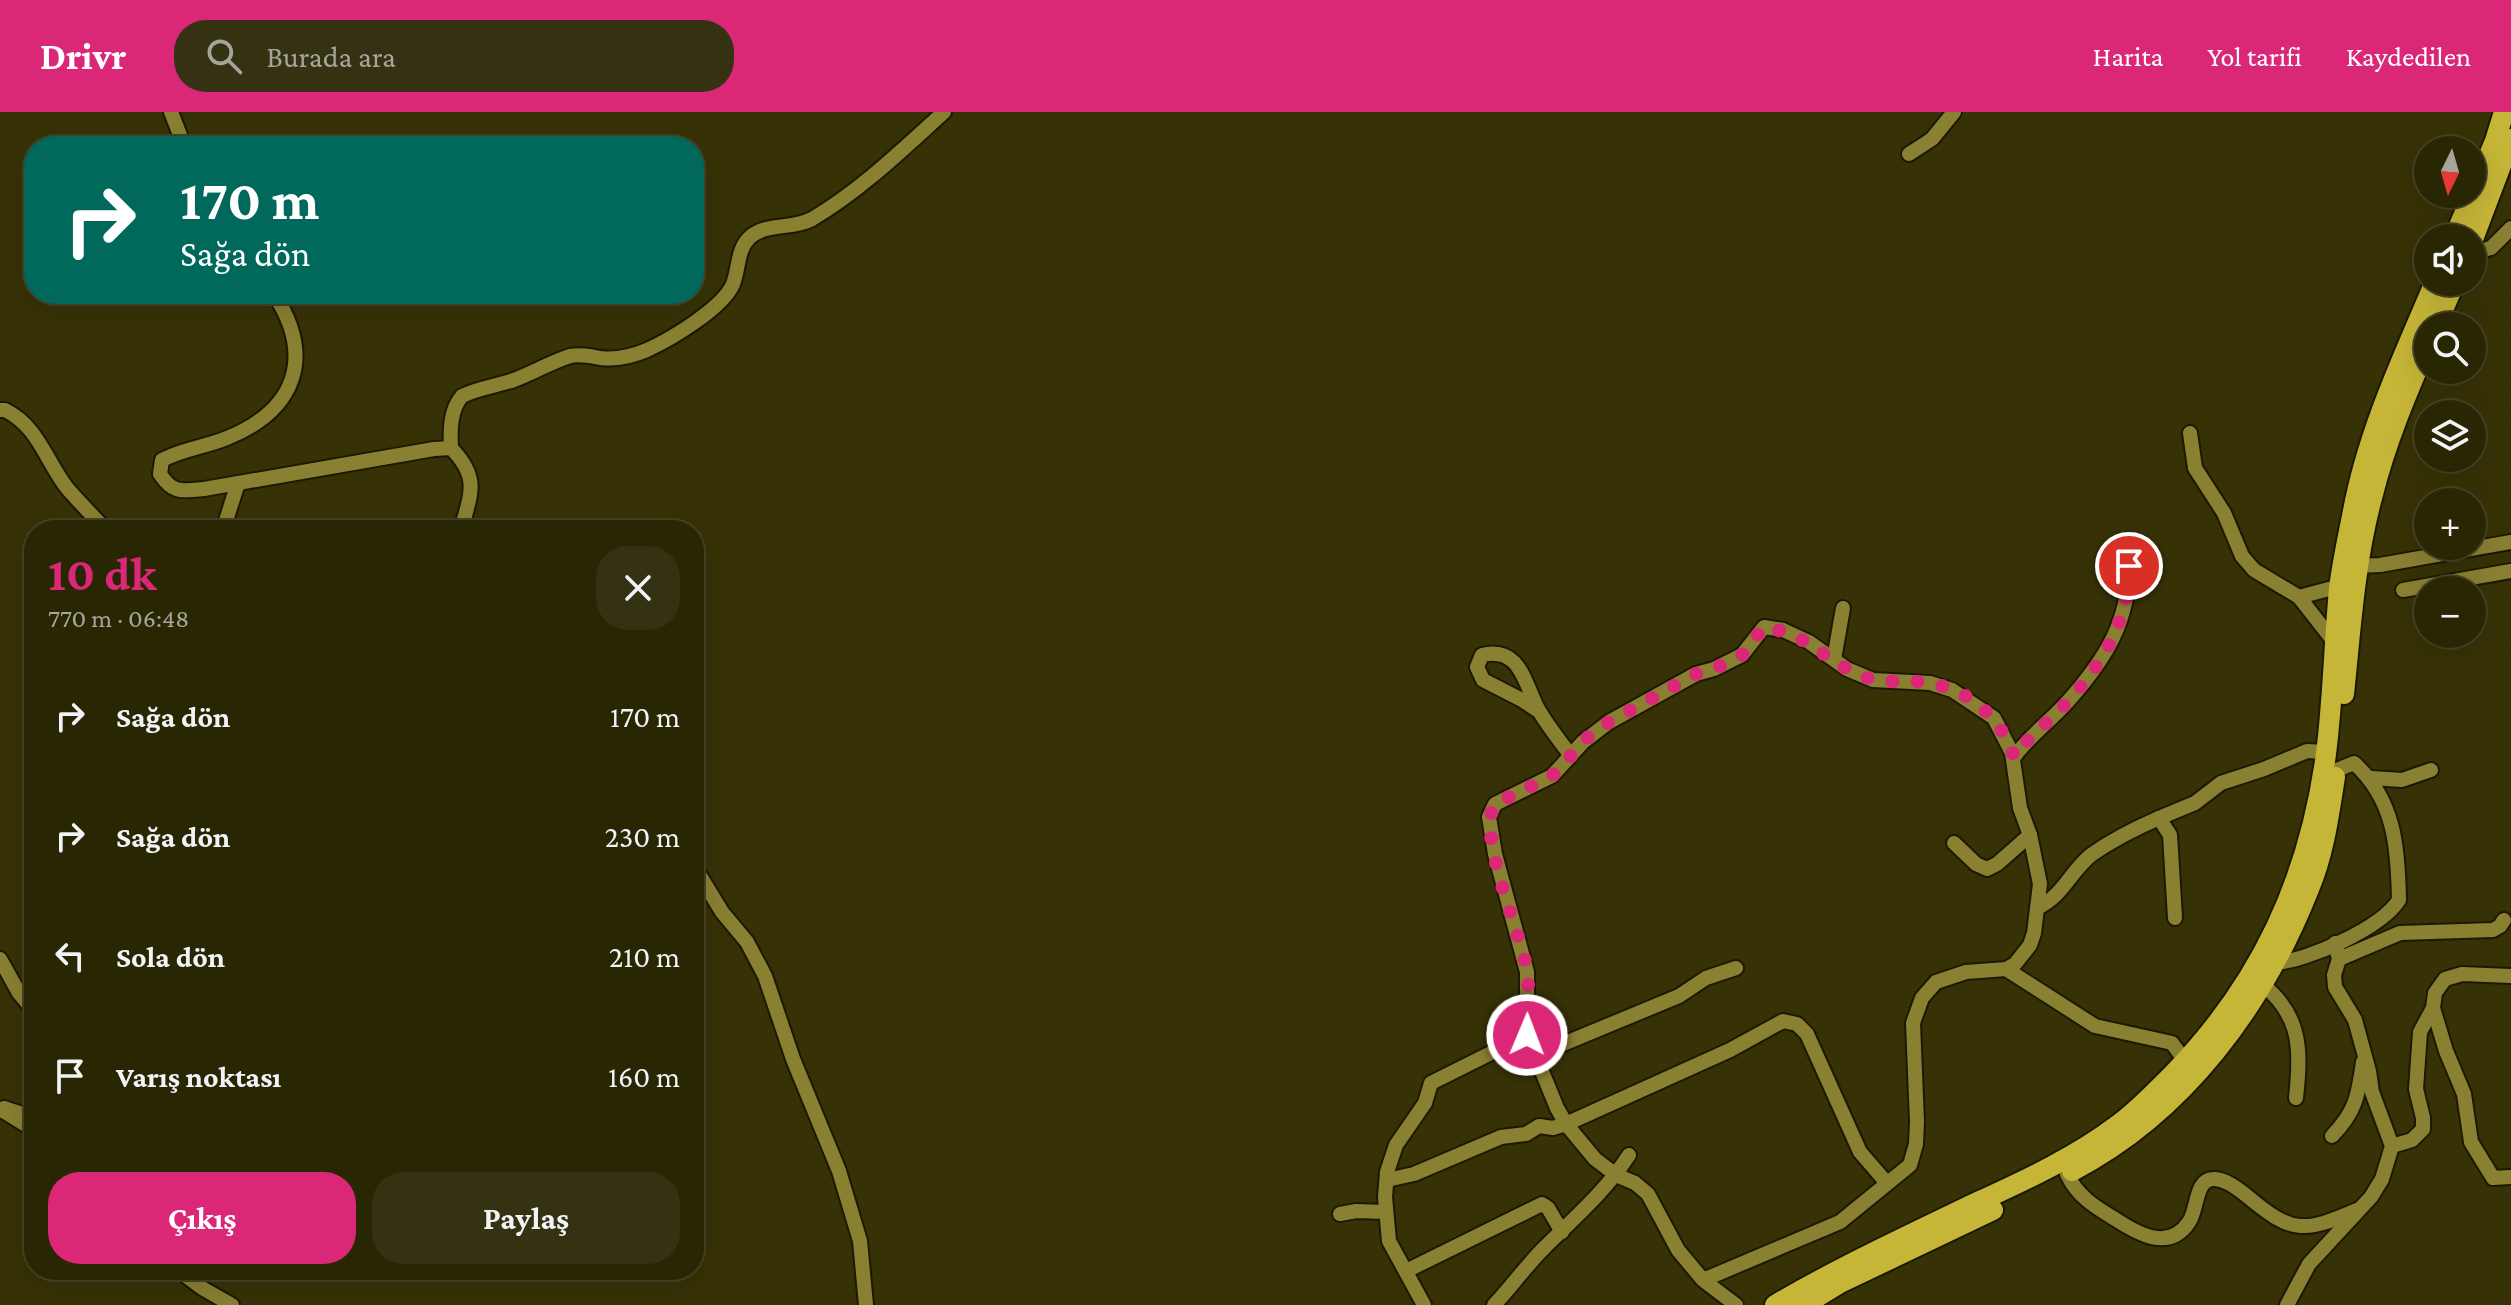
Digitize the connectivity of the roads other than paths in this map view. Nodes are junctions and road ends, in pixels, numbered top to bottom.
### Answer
1 (171, 112) edge
2 (944, 112) edge
3 (1954, 112) edge
4 (2504, 112) edge
5 (180, 136) edge
6 (2511, 139) edge
7 (1909, 154) dead end
8 (2460, 224) edge
9 (2479, 224) edge
10 (2511, 228) edge
11 (2486, 249) edge
12 (2429, 296) edge
13 (279, 304) edge
14 (2414, 378) edge
15 (0, 410) edge
16 (16, 415) junction
17 (0, 422) edge
18 (2190, 433) dead end
19 (451, 448) junction
20 (238, 483) junction
21 (97, 520) edge
22 (226, 520) edge
23 (465, 520) edge
24 (2511, 542) edge
25 (2129, 566) dead end
26 (2358, 566) junction
27 (2511, 571) edge
28 (2340, 586) junction
29 (2403, 590) dead end
30 (2299, 597) junction
31 (1843, 608) dead end
32 (2335, 643) junction
33 (1834, 659) junction
34 (1540, 712) junction
35 (1571, 756) junction
36 (2014, 757) junction
37 (2331, 761) junction
38 (2431, 770) dead end
39 (2371, 778) junction
40 (2159, 818) junction
41 (2030, 835) junction
42 (1954, 843) dead end
43 (704, 882) edge
44 (2037, 908) junction
45 (2175, 918) dead end
46 (2504, 920) dead end
47 (2335, 943) junction
48 (0, 959) edge
49 (2339, 959) junction
50 (2276, 963) junction
51 (1736, 968) dead end
52 (2006, 969) junction
53 (2511, 976) edge
54 (2263, 985) junction
55 (24, 999) edge
56 (2433, 1008) junction
57 (1527, 1035) junction
58 (2365, 1054) junction
59 (1534, 1056) junction
60 (2185, 1061) junction
61 (2296, 1098) dead end
62 (0, 1108) edge
63 (24, 1115) edge
64 (24, 1124) edge
65 (1566, 1124) junction
66 (2332, 1136) dead end
67 (2392, 1146) junction
68 (1629, 1155) dead end
69 (2067, 1174) junction
70 (1616, 1175) junction
71 (2511, 1177) edge
72 (1387, 1180) junction
73 (1886, 1182) junction
74 (2361, 1208) junction
75 (1385, 1212) junction
76 (1340, 1214) dead end
77 (1562, 1232) junction
78 (1406, 1271) junction
79 (191, 1280) edge
80 (1703, 1280) junction
81 (232, 1305) edge
82 (866, 1305) edge
83 (1424, 1305) edge
84 (1494, 1305) edge
85 (1736, 1305) edge
86 (1775, 1305) edge
87 (1804, 1305) edge
88 (2287, 1305) edge

1 - 5 street
2 - 19 street
3 - 7 street
4 - 8 highway
6 - 9 highway
10 - 11 street
12 - 28 highway
13 - 20 street
14 - 26 highway
15 - 16 street
16 - 17 street
16 - 21 street
18 - 30 street
19 - 20 street
19 - 23 street
20 - 22 street
24 - 26 street
25 - 36 street
26 - 37 highway
27 - 29 street
28 - 30 street
28 - 32 highway
30 - 32 street
31 - 33 street
32 - 37 highway
33 - 35 street
33 - 36 street
34 - 34 street
34 - 35 street
35 - 57 street
36 - 41 street
37 - 39 street
37 - 40 street
37 - 50 highway
37 - 60 highway
38 - 39 street
39 - 47 street
40 - 44 street
40 - 45 street
41 - 42 street
41 - 44 street
43 - 82 street
44 - 52 street
46 - 49 street
47 - 49 street
47 - 50 street
48 - 55 street
49 - 58 street
50 - 54 highway
51 - 59 street
52 - 60 street
52 - 73 street
53 - 56 street
54 - 61 street
54 - 69 highway
56 - 67 street
56 - 71 street
57 - 59 street
57 - 72 street
58 - 66 street
58 - 67 street
59 - 65 street
60 - 86 highway
62 - 63 street
62 - 64 street
65 - 70 street
65 - 72 street
65 - 73 street
67 - 74 street
68 - 70 street
69 - 74 street
69 - 87 highway
70 - 77 street
70 - 80 street
72 - 75 street
73 - 80 street
74 - 88 street
75 - 76 street
75 - 78 street
77 - 78 street
77 - 84 street
78 - 83 street
79 - 81 street
80 - 85 street

